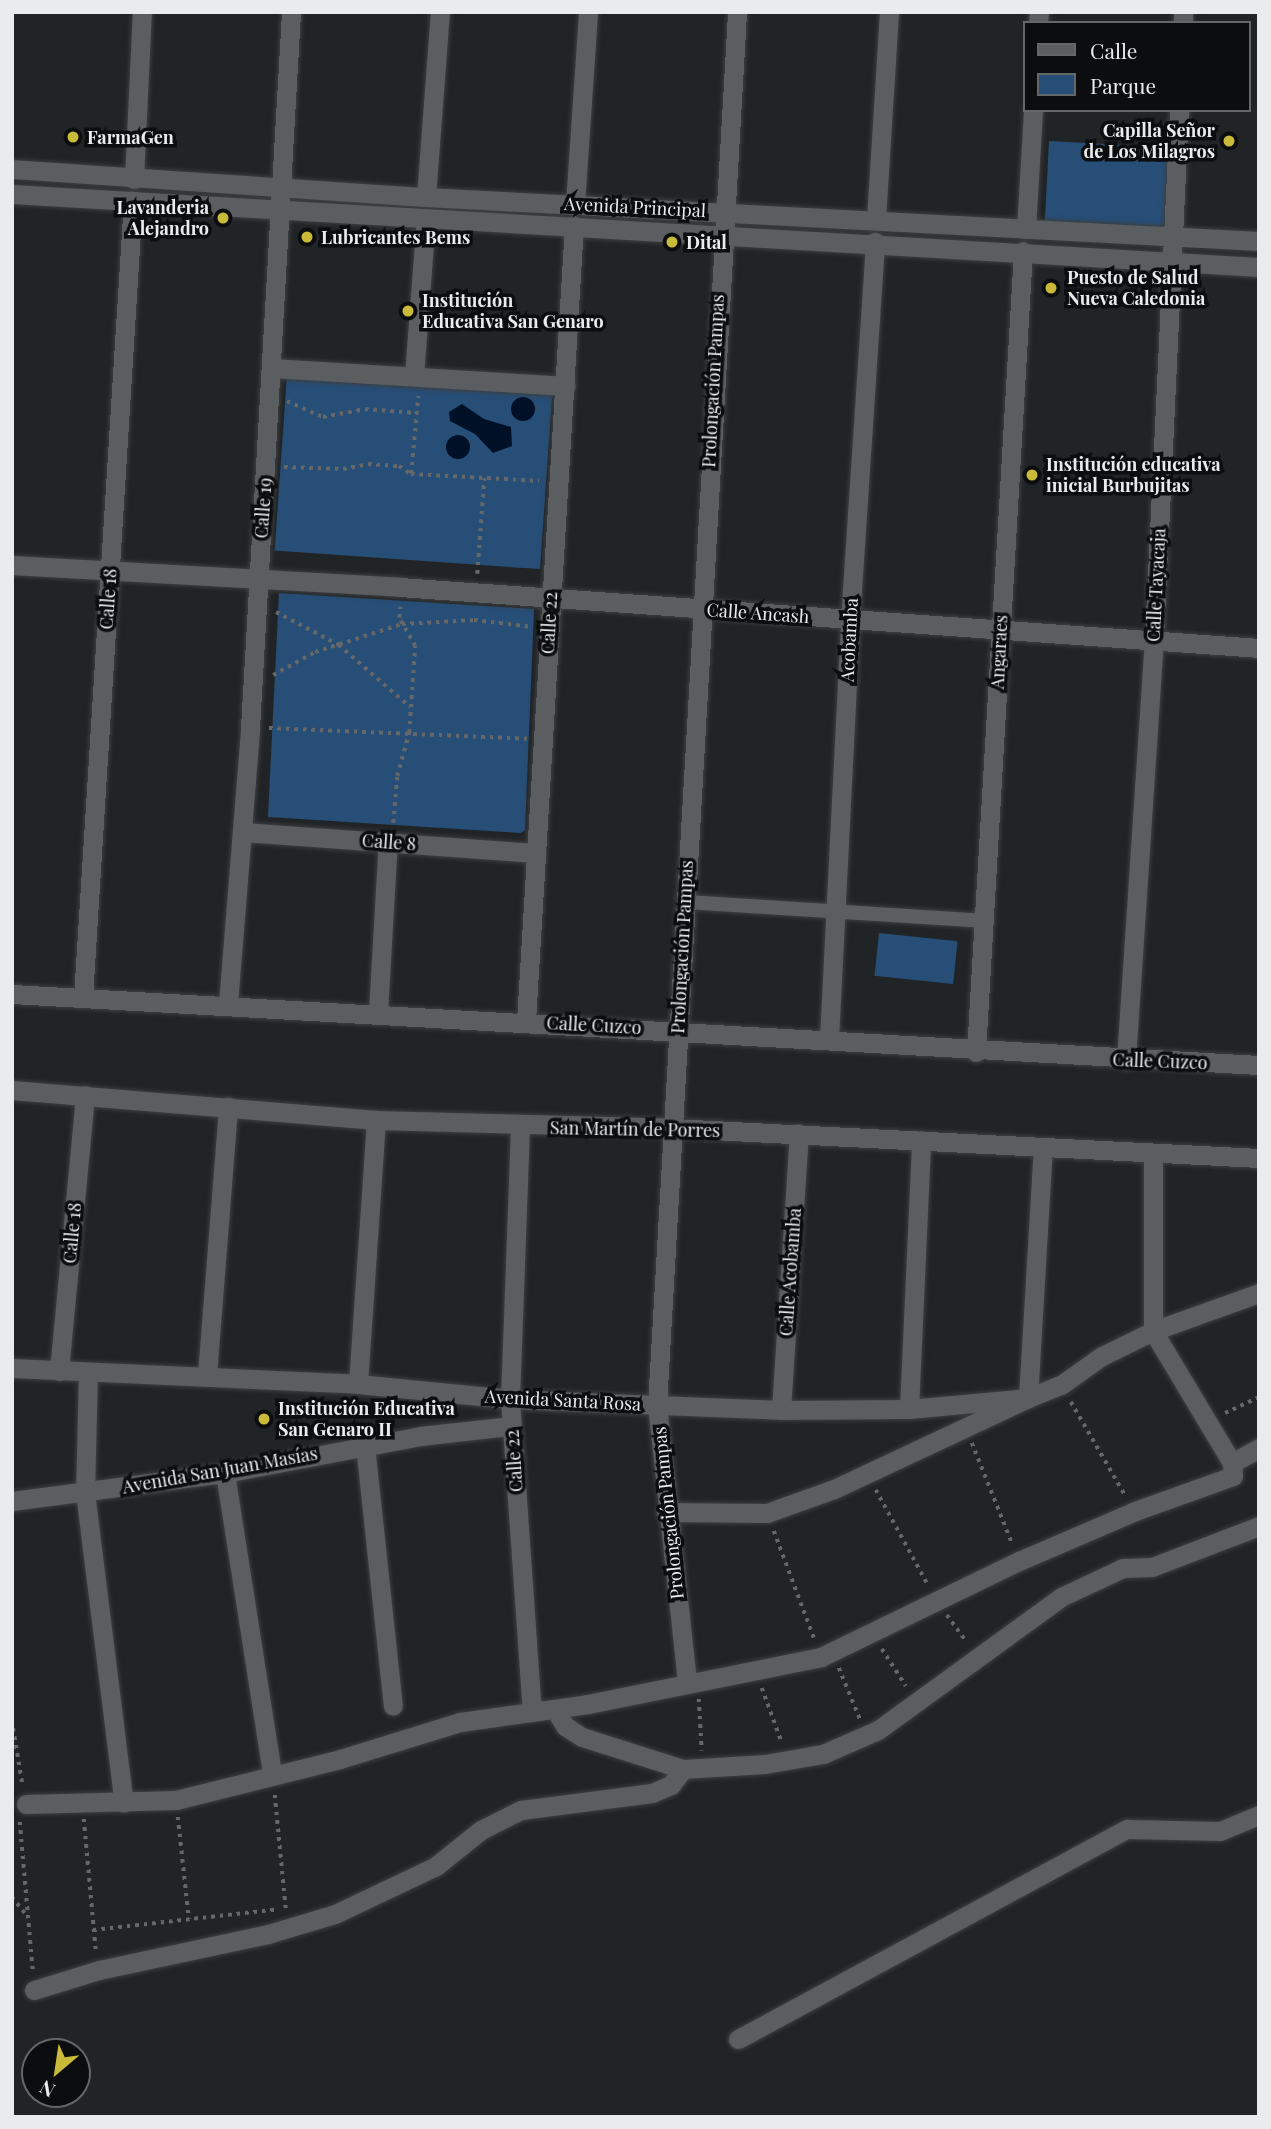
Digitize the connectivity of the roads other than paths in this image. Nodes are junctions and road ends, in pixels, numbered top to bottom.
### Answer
1 (142, 12) edge
2 (291, 12) edge
3 (440, 12) edge
4 (588, 12) edge
5 (737, 12) edge
6 (889, 12) edge
7 (1033, 112) edge
8 (1179, 112) edge
9 (12, 169) edge
10 (134, 179) junction
11 (279, 184) junction
12 (12, 194) edge
13 (426, 197) junction
14 (133, 201) junction
15 (575, 204) junction
16 (278, 208) junction
17 (722, 212) junction
18 (426, 218) junction
19 (876, 219) junction
20 (574, 225) junction
21 (1026, 229) junction
22 (721, 233) junction
23 (1173, 237) junction
24 (1259, 241) edge
25 (875, 242) junction
26 (1023, 251) junction
27 (1170, 262) junction
28 (1259, 267) edge
29 (273, 368) junction
30 (417, 376) junction
31 (565, 386) junction
32 (12, 565) edge
33 (110, 570) junction
34 (258, 589) junction
35 (550, 598) junction
36 (700, 610) junction
37 (850, 620) junction
38 (1000, 629) junction
39 (1154, 638) junction
40 (1259, 648) edge
41 (242, 832) junction
42 (390, 842) junction
43 (536, 853) junction
44 (685, 902) junction
45 (836, 913) junction
46 (983, 921) junction
47 (12, 993) edge
48 (83, 997) junction
49 (228, 1004) junction
50 (378, 1012) junction
51 (526, 1021) junction
52 (677, 1030) junction
53 (830, 1040) junction
54 (976, 1052) junction
55 (1126, 1060) junction
56 (1259, 1065) edge
57 (12, 1090) edge
58 (85, 1095) junction
59 (228, 1107) junction
60 (376, 1120) junction
61 (520, 1127) junction
62 (673, 1128) junction
63 (799, 1134) junction
64 (921, 1140) junction
65 (1042, 1148) junction
66 (1153, 1153) junction
67 (1259, 1158) edge
68 (1259, 1293) edge
69 (1153, 1331) junction
70 (12, 1368) edge
71 (59, 1371) junction
72 (88, 1372) junction
73 (207, 1375) junction
74 (358, 1384) junction
75 (1028, 1398) junction
76 (510, 1399) junction
77 (657, 1405) junction
78 (781, 1409) junction
79 (909, 1409) junction
80 (511, 1426) junction
81 (365, 1445) junction
82 (1259, 1448) edge
83 (1232, 1463) junction
84 (225, 1473) junction
85 (85, 1492) junction
86 (12, 1501) edge
87 (666, 1512) junction
88 (1259, 1526) edge
89 (692, 1680) junction
90 (393, 1706) dead end
91 (555, 1709) junction
92 (532, 1712) junction
93 (693, 1769) junction
94 (272, 1774) junction
95 (124, 1803) junction
96 (26, 1804) road end
97 (1259, 1815) edge
98 (34, 1990) road end
99 (738, 2039) dead end

1 - 10 street
2 - 11 street, Calle 19
3 - 13 street
4 - 15 street
5 - 17 street, Prolongación Pampas
6 - 19 street
7 - 21 street
8 - 23 street, Calle Tayacaja
9 - 10 street, Avenida Principal
10 - 11 street, Avenida Principal
11 - 13 street, Avenida Principal
11 - 16 street, Calle 19
12 - 14 street, Avenida Principal
13 - 15 street, Avenida Principal
14 - 16 street, Avenida Principal
14 - 33 street, Calle 18
15 - 17 street, Avenida Principal
16 - 18 street, Avenida Principal
16 - 29 street, Calle 19
17 - 19 street, Avenida Principal
17 - 22 street, Prolongación Pampas
18 - 20 street, Avenida Principal
18 - 30 street
19 - 21 street, Avenida Principal
20 - 22 street, Avenida Principal
20 - 31 street, Calle 22
21 - 23 street, Avenida Principal
22 - 25 street, Avenida Principal
22 - 36 street, Prolongación Pampas
23 - 24 street, Avenida Principal
23 - 27 street, Calle Tayacaja
25 - 26 street, Avenida Principal
25 - 37 street, Acobamba
26 - 27 street, Avenida Principal
26 - 38 street, Angaraes
27 - 28 street, Avenida Principal
27 - 39 street, Calle Tayacaja
29 - 30 street
29 - 34 street, Calle 19
30 - 31 street
31 - 35 street, Calle 22
32 - 33 street, Calle Ancash
33 - 34 street, Calle Ancash
33 - 48 street, Calle 18
34 - 35 street, Calle Ancash
34 - 41 street, Calle 19
35 - 36 street, Calle Ancash
35 - 43 street, Calle 22
36 - 37 street, Calle Ancash
36 - 44 street, Prolongación Pampas
37 - 38 street, Calle Ancash
37 - 45 street, Acobamba
38 - 39 street, Calle Ancash
38 - 46 street, Angaraes
39 - 40 street, Calle Ancash
39 - 55 street, Calle Tayacaja
41 - 42 street, Calle 8
41 - 49 street, Calle 19
42 - 43 street, Calle 8
42 - 50 street
43 - 51 street, Calle 22
44 - 45 street
44 - 52 street, Prolongación Pampas
45 - 46 street
45 - 53 street, Acobamba
46 - 54 street, Angaraes
47 - 48 street, Calle Cuzco
48 - 49 street, Calle Cuzco
49 - 50 street, Calle Cuzco
50 - 51 street, Calle Cuzco
51 - 52 street, Calle Cuzco
52 - 53 street, Calle Cuzco
52 - 62 street, Prolongación Pampas
53 - 54 street, Calle Cuzco
54 - 55 street, Calle Cuzco
55 - 56 street, Calle Cuzco
57 - 58 street, San Martín de Porres
58 - 59 street, San Martín de Porres
58 - 71 street, Calle 18
59 - 60 street, San Martín de Porres
59 - 73 street
60 - 61 street, San Martín de Porres
60 - 74 street
61 - 62 street, San Martín de Porres
61 - 76 street, Calle 22
62 - 63 street, San Martín de Porres
62 - 77 street, Prolongación Pampas
63 - 64 street, San Martín de Porres
63 - 78 street, Calle Acobamba
64 - 65 street, San Martín de Porres
64 - 79 street
65 - 66 street, San Martín de Porres
65 - 75 street
66 - 67 street, San Martín de Porres
66 - 69 street
68 - 69 street, Avenida Santa Rosa
69 - 75 street, Avenida Santa Rosa
69 - 83 street
70 - 71 street, Avenida Santa Rosa
71 - 72 street, Avenida Santa Rosa
72 - 73 street, Avenida Santa Rosa
72 - 85 street
73 - 74 street, Avenida Santa Rosa
74 - 76 street, Avenida Santa Rosa
75 - 79 street, Avenida Santa Rosa
75 - 87 street
76 - 77 street, Avenida Santa Rosa
76 - 80 street, Calle 22
77 - 78 street, Avenida Santa Rosa
77 - 87 street, Prolongación Pampas
78 - 79 street, Avenida Santa Rosa
80 - 81 street, Avenida San Juan Masías
80 - 92 street, Calle 22
81 - 84 street, Avenida San Juan Masías
81 - 90 street
82 - 83 street
83 - 89 street
84 - 85 street, Avenida San Juan Masías
84 - 94 street
85 - 86 street, Avenida San Juan Masías
85 - 95 street
87 - 89 street, Prolongación Pampas
88 - 93 street
89 - 91 street
91 - 92 street
91 - 93 street
92 - 94 street
93 - 98 street
94 - 95 street
95 - 96 street
97 - 99 street

